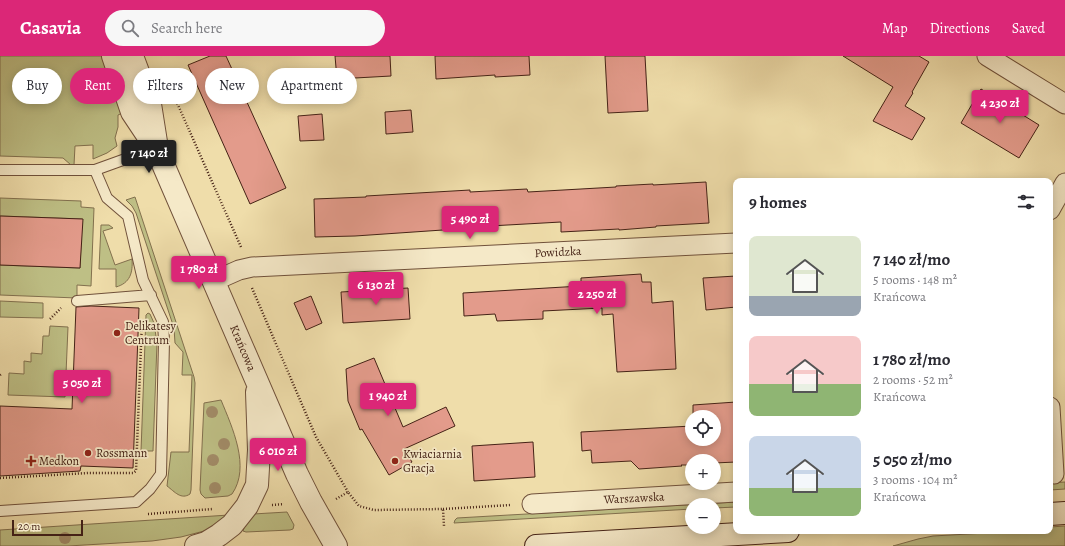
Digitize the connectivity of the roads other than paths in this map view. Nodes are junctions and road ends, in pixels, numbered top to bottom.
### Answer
1 (113, 56) edge
2 (132, 56) edge
3 (987, 56) edge
4 (1065, 104) edge
5 (156, 148) junction
6 (0, 170) edge
7 (94, 170) junction
8 (1065, 183) edge
9 (1053, 205) edge
10 (733, 243) edge
11 (214, 281) junction
12 (147, 296) junction
13 (77, 301) dead end
14 (257, 381) junction
15 (1053, 440) edge
16 (1056, 474) edge
17 (733, 492) edge
18 (532, 504) road end
19 (0, 511) edge
20 (1065, 513) edge
21 (1053, 514) edge
22 (738, 534) edge
23 (196, 546) edge
24 (336, 546) edge
25 (536, 546) edge

1 - 5 street, Krańcowa
2 - 5 street, Krańcowa
3 - 4 street
5 - 7 lane
5 - 11 street, Krańcowa
6 - 7 lane
7 - 12 lane
8 - 9 street
10 - 11 street, Powidzka
11 - 14 street, Krańcowa
12 - 13 lane
12 - 19 lane
14 - 23 street
14 - 24 street, Krańcowa
15 - 16 street
17 - 18 street, Warszawska
20 - 21 street
22 - 25 street

